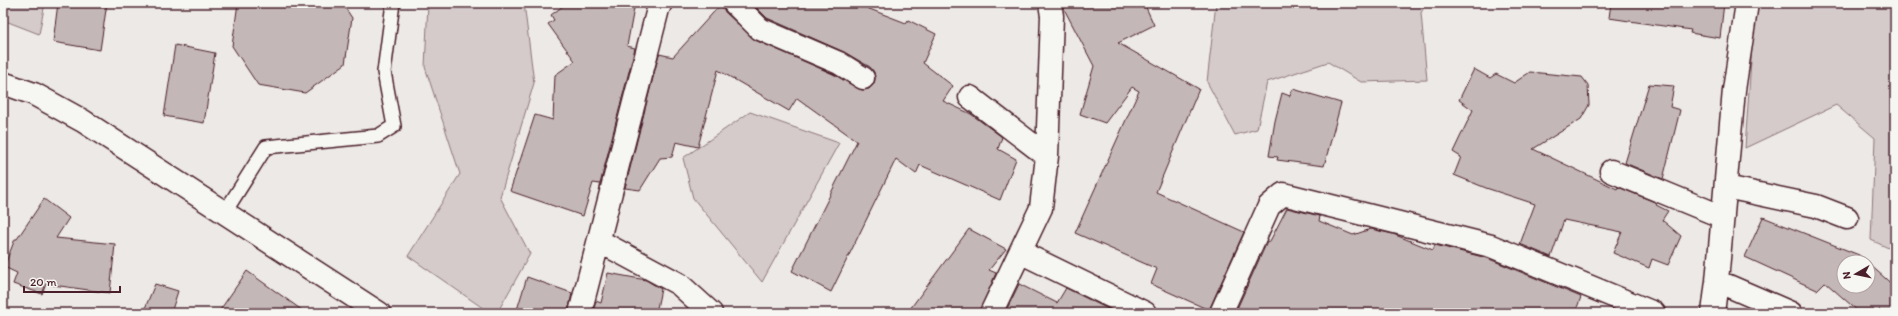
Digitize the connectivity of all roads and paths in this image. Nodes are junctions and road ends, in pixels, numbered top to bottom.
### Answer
1 (393, 3) edge
2 (734, 3) edge
3 (1050, 3) edge
4 (1747, 3) edge
5 (658, 5) edge
6 (863, 78) dead end
7 (3, 83) edge
8 (970, 97) dead end
9 (1047, 156) junction
10 (1610, 171) dead end
11 (1726, 186) junction
12 (225, 212) junction
13 (1723, 217) junction
14 (1847, 218) dead end
15 (599, 241) junction
16 (1020, 252) junction
17 (1717, 281) junction
18 (379, 313) edge
19 (580, 313) edge
20 (711, 313) edge
21 (991, 313) edge
22 (1145, 313) edge
23 (1220, 313) edge
24 (1654, 313) edge
25 (1713, 313) edge
26 (1791, 313) edge

1 - 12 lane
2 - 6 street
3 - 9 street
4 - 11 street
5 - 15 street
7 - 12 street
8 - 9 street
9 - 16 street
10 - 13 street
11 - 13 street
11 - 14 street
12 - 18 street
13 - 17 street
15 - 19 street
15 - 20 street
16 - 21 street
16 - 22 street
17 - 25 street
17 - 26 street
23 - 24 street

